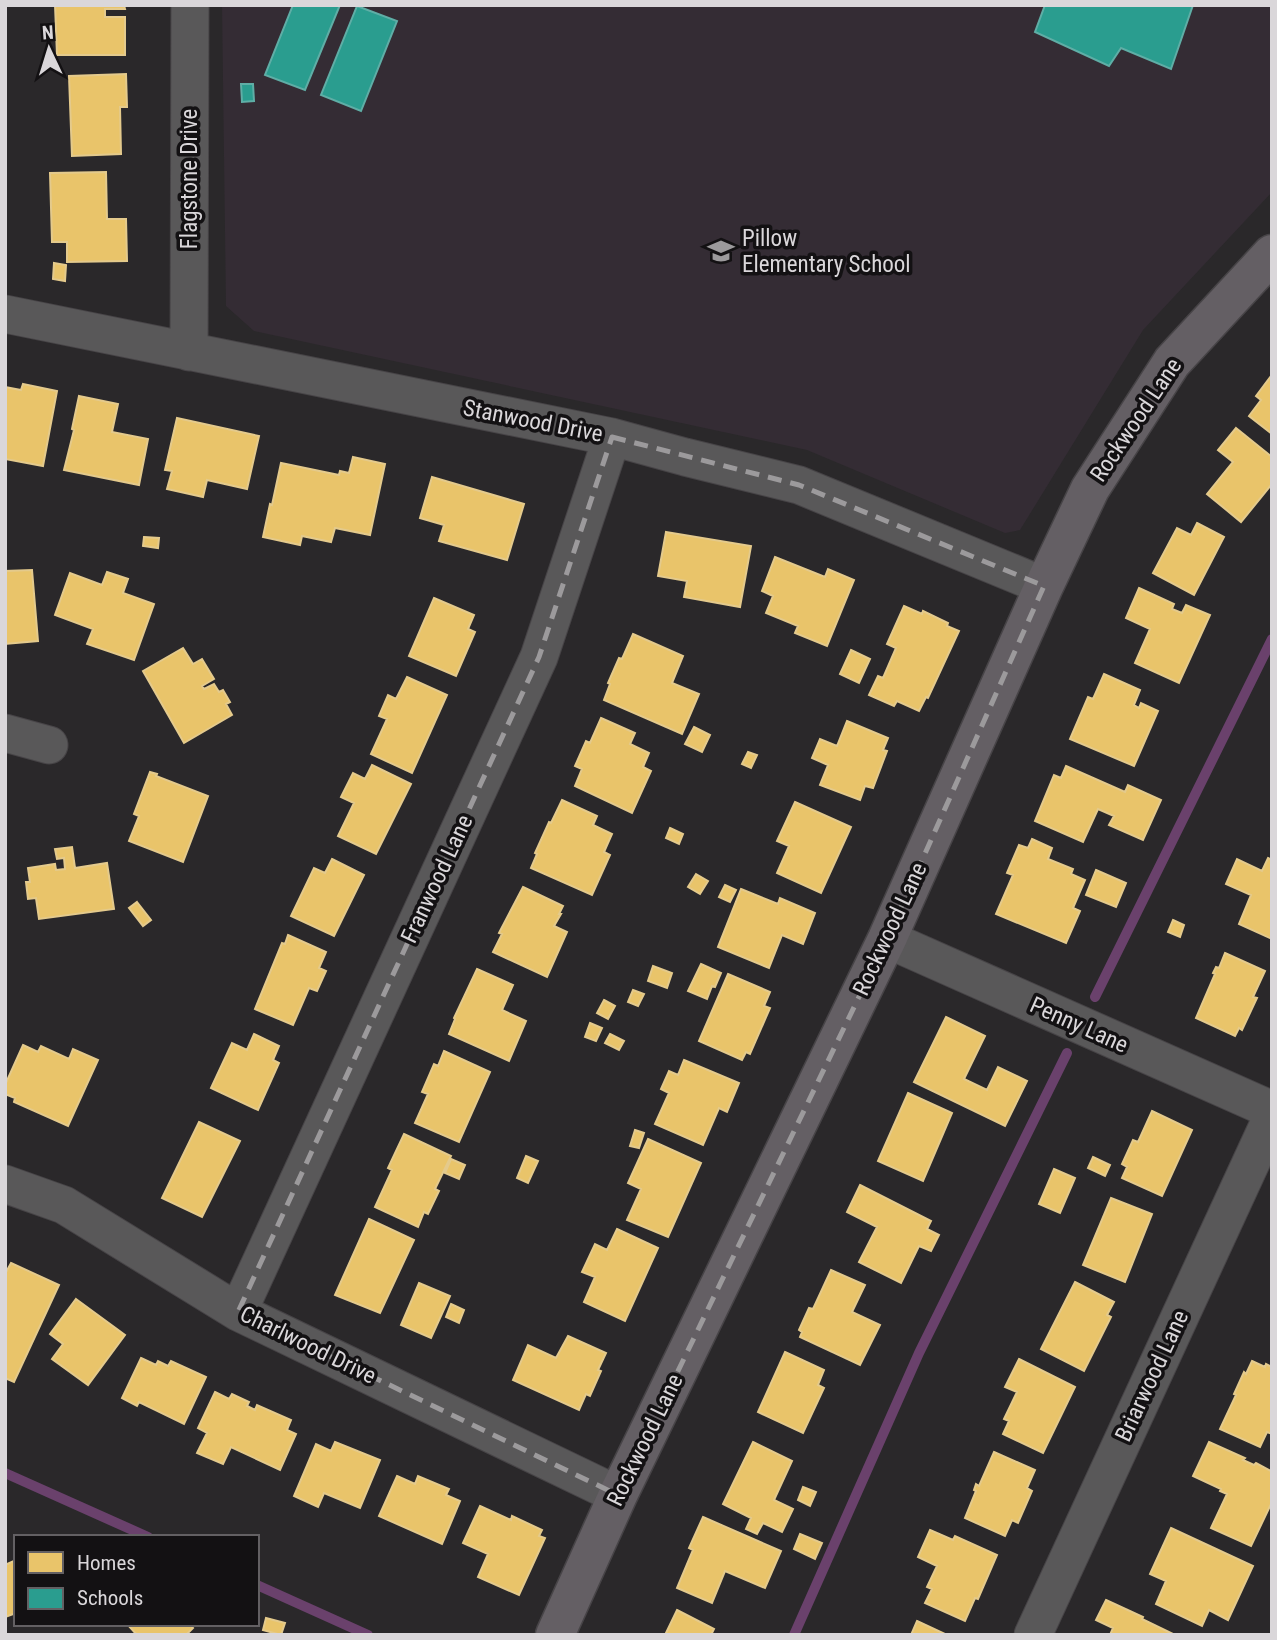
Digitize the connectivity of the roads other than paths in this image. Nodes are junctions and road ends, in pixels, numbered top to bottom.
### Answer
1 (190, 5) edge
2 (1272, 254) edge
3 (5, 314) edge
4 (189, 352) junction
5 (612, 437) junction
6 (1044, 586) junction
7 (5, 733) edge
8 (49, 745) dead end
9 (887, 939) junction
10 (1272, 1110) edge
11 (1272, 1116) edge
12 (5, 1184) edge
13 (238, 1312) junction
14 (618, 1495) junction
15 (555, 1635) edge
16 (1033, 1635) edge

1 - 4 street, Flagstone Drive
2 - 6 street, Rockwood Lane
3 - 4 street, Stanwood Drive
4 - 5 street, Stanwood Drive
5 - 6 street, Stanwood Drive
5 - 13 street, Franwood Lane
6 - 9 street, Rockwood Lane
7 - 8 street
9 - 10 street, Penny Lane
9 - 14 street, Rockwood Lane
11 - 16 street, Briarwood Lane
12 - 13 street, Charlwood Drive
13 - 14 street, Charlwood Drive
14 - 15 street, Rockwood Lane

